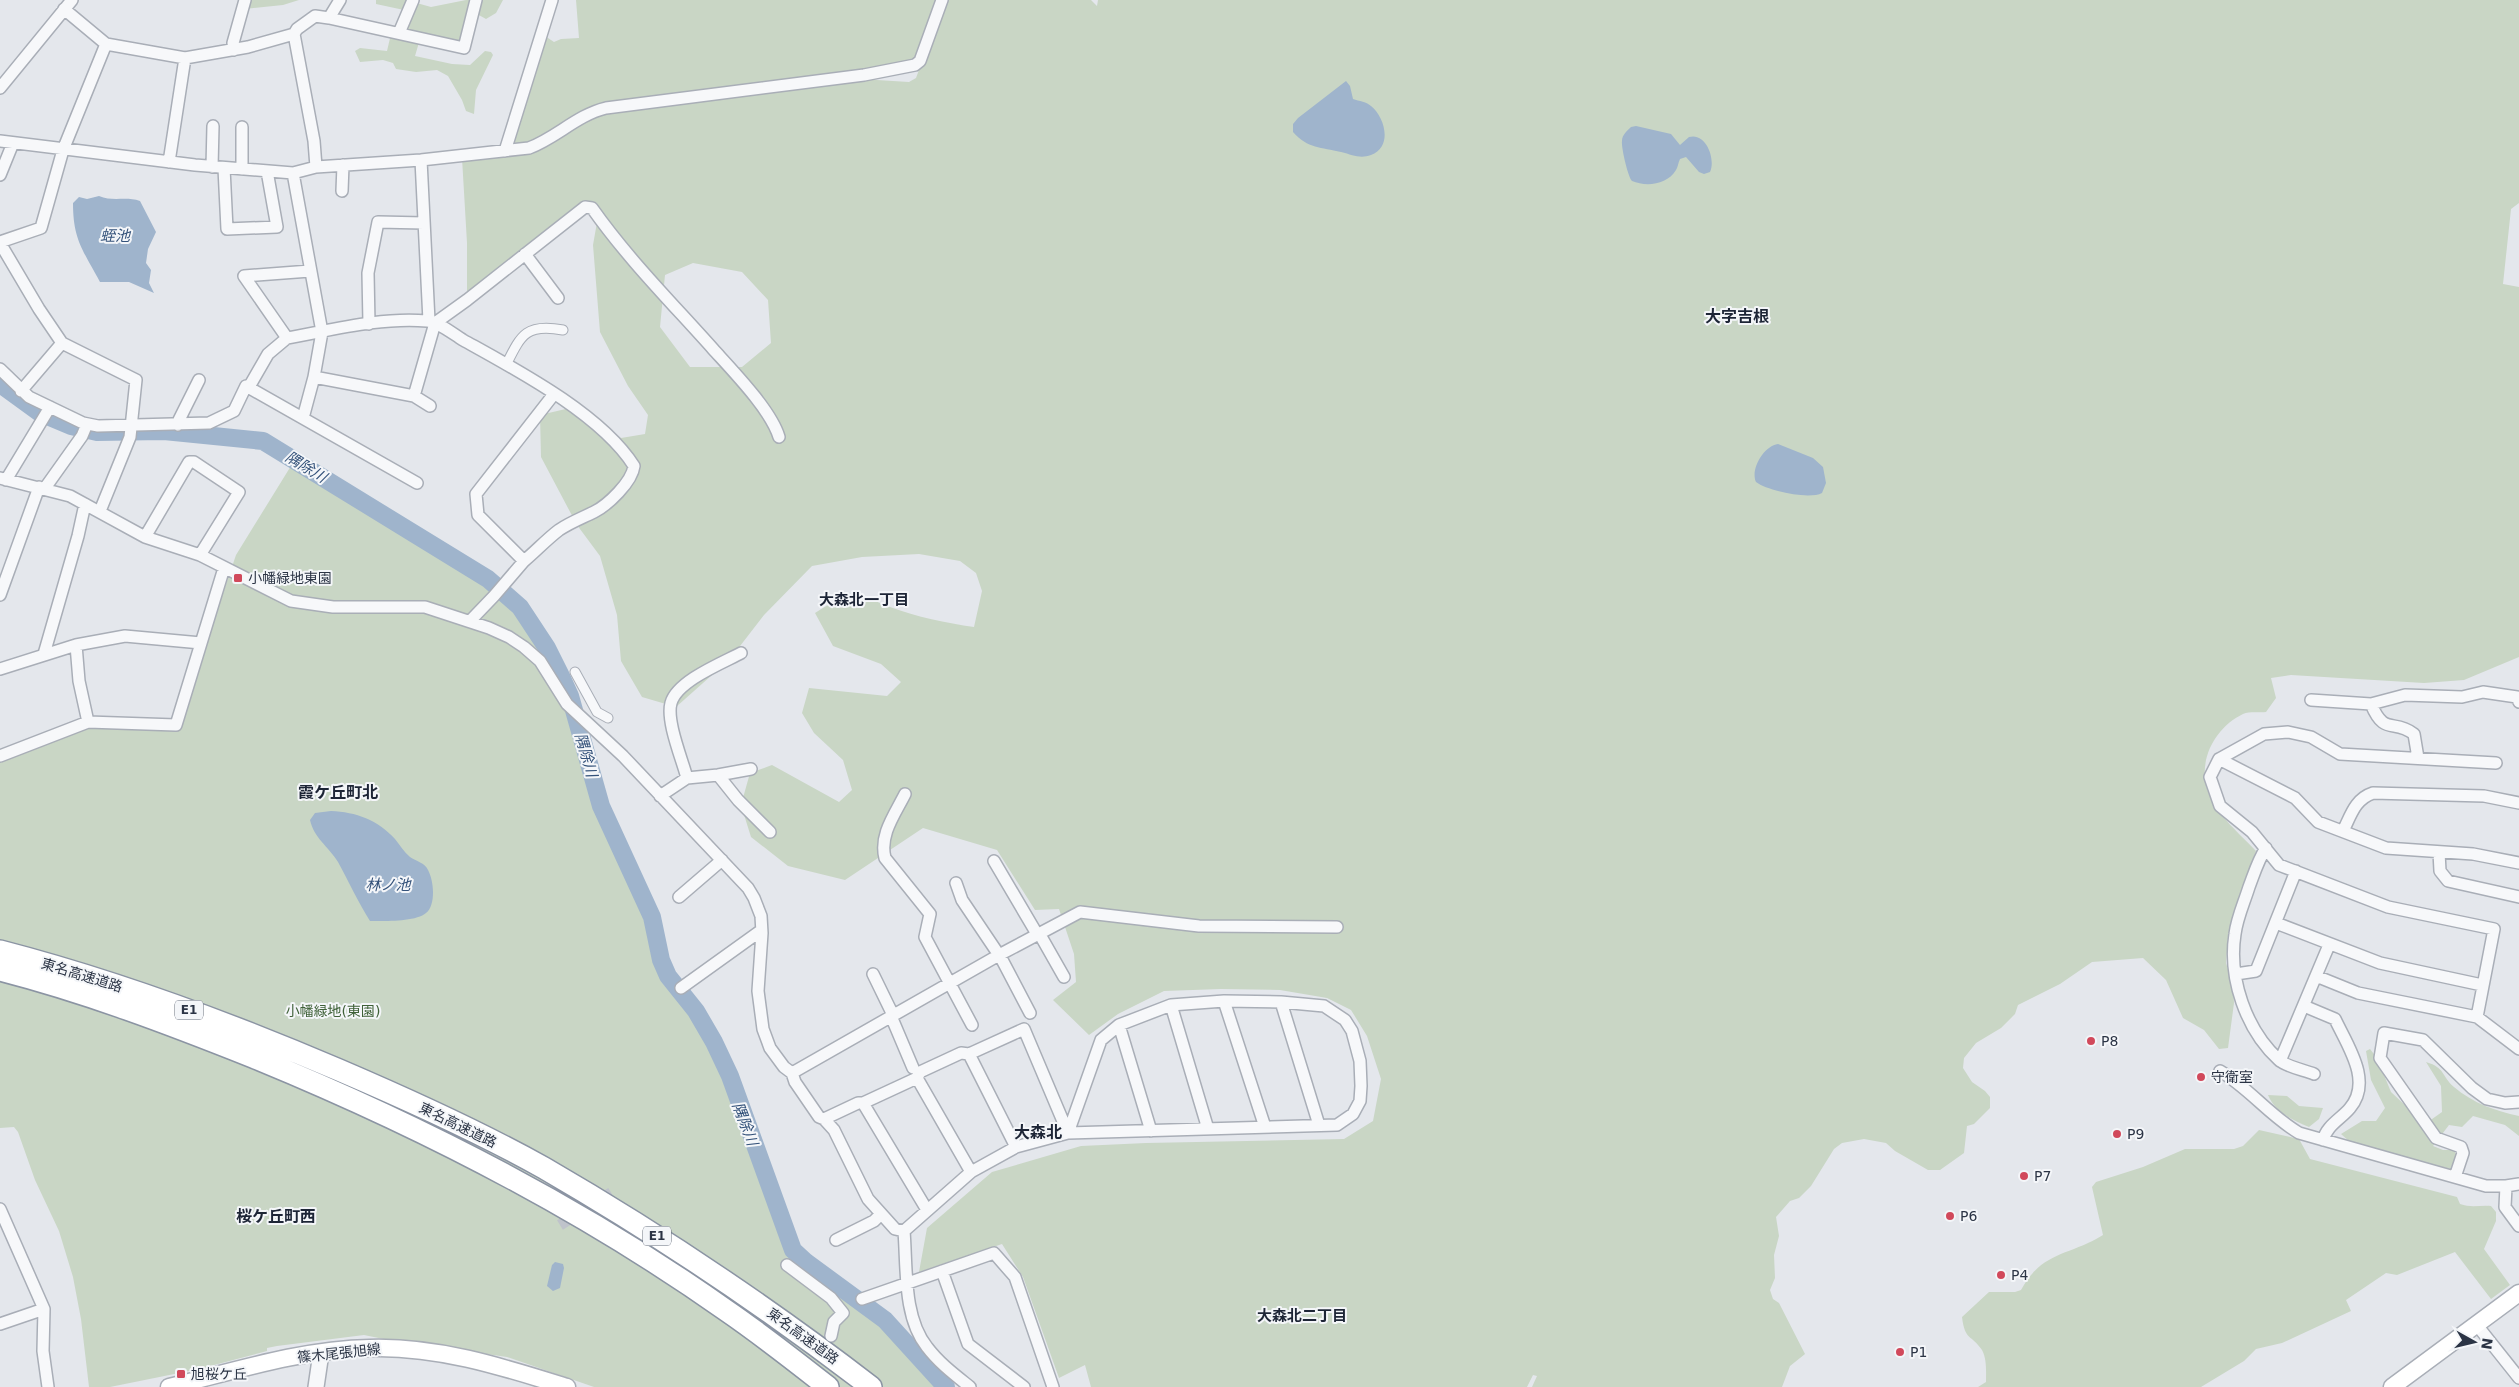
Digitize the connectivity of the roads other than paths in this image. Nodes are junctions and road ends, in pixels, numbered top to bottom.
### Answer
1 (245, 0) edge
2 (340, 0) edge
3 (413, 0) edge
4 (476, 0) edge
5 (552, 0) edge
6 (942, 0) edge
7 (68, 3) edge
8 (329, 18) junction
9 (294, 34) junction
10 (400, 34) junction
11 (106, 44) junction
12 (234, 50) junction
13 (185, 58) junction
14 (2, 80) edge
15 (213, 126) dead end
16 (242, 127) dead end
17 (0, 141) edge
18 (13, 143) junction
19 (63, 150) junction
20 (505, 150) junction
21 (421, 160) junction
22 (169, 162) junction
23 (343, 165) junction
24 (212, 167) junction
25 (316, 167) junction
26 (224, 168) junction
27 (242, 169) junction
28 (267, 171) junction
29 (293, 173) junction
30 (0, 175) edge
31 (342, 191) dead end
32 (424, 223) junction
33 (0, 242) edge
34 (525, 254) junction
35 (310, 271) junction
36 (558, 298) dead end
37 (432, 322) junction
38 (369, 324) junction
39 (563, 330) dead end
40 (322, 332) junction
41 (287, 338) junction
42 (62, 344) junction
43 (506, 365) junction
44 (0, 368) edge
45 (314, 377) junction
46 (199, 380) dead end
47 (249, 387) junction
48 (21, 391) junction
49 (554, 394) junction
50 (414, 396) junction
51 (430, 406) dead end
52 (47, 411) junction
53 (303, 418) junction
54 (178, 425) junction
55 (86, 428) junction
56 (131, 430) junction
57 (779, 436) dead end
58 (3, 479) edge
59 (417, 482) dead end
60 (42, 488) junction
61 (85, 504) junction
62 (100, 511) junction
63 (145, 537) junction
64 (200, 554) junction
65 (524, 561) junction
66 (224, 568) junction
67 (0, 595) edge
68 (470, 621) junction
69 (201, 643) junction
70 (76, 645) junction
71 (742, 652) dead end
72 (44, 654) junction
73 (0, 669) edge
74 (576, 672) dead end
75 (2311, 700) dead end
76 (2519, 702) edge
77 (2371, 704) junction
78 (608, 718) dead end
79 (88, 722) junction
80 (0, 756) edge
81 (2418, 758) junction
82 (2220, 759) junction
83 (2496, 763) dead end
84 (751, 769) dead end
85 (718, 775) junction
86 (687, 778) junction
87 (905, 794) dead end
88 (660, 796) junction
89 (2519, 803) edge
90 (2343, 831) junction
91 (770, 832) dead end
92 (2266, 848) junction
93 (2438, 852) junction
94 (722, 860) junction
95 (994, 861) dead end
96 (2519, 863) edge
97 (2296, 871) junction
98 (956, 883) dead end
99 (679, 897) dead end
100 (2519, 897) edge
101 (2276, 923) junction
102 (1337, 927) dead end
103 (762, 932) junction
104 (1038, 934) junction
105 (2329, 945) junction
106 (0, 951) edge
107 (999, 954) junction
108 (0, 970) edge
109 (874, 974) dead end
110 (2236, 974) junction
111 (2316, 976) junction
112 (1064, 977) dead end
113 (952, 983) junction
114 (2482, 985) junction
115 (681, 988) dead end
116 (1224, 1001) junction
117 (1281, 1002) junction
118 (1171, 1005) junction
119 (2304, 1006) junction
120 (1030, 1013) dead end
121 (892, 1016) junction
122 (2477, 1017) junction
123 (972, 1025) dead end
124 (1118, 1025) junction
125 (2519, 1049) edge
126 (969, 1054) junction
127 (2280, 1061) junction
128 (2220, 1071) dead end
129 (792, 1073) junction
130 (915, 1073) junction
131 (2314, 1074) dead end
132 (2519, 1102) edge
133 (863, 1103) junction
134 (824, 1119) junction
135 (1319, 1125) junction
136 (1264, 1127) junction
137 (1208, 1129) junction
138 (1150, 1131) junction
139 (1068, 1133) junction
140 (2323, 1140) junction
141 (1016, 1147) junction
142 (971, 1172) junction
143 (2455, 1178) junction
144 (2519, 1184) edge
145 (2506, 1186) junction
146 (0, 1209) edge
147 (927, 1210) junction
148 (881, 1214) junction
149 (2519, 1226) edge
150 (904, 1231) junction
151 (836, 1240) dead end
152 (787, 1266) dead end
153 (942, 1272) junction
154 (908, 1282) junction
155 (2519, 1293) edge
156 (862, 1299) dead end
157 (44, 1309) junction
158 (0, 1324) edge
159 (2476, 1324) junction
160 (831, 1336) dead end
161 (320, 1353) junction
162 (2519, 1378) edge
163 (557, 1386) edge
164 (48, 1387) edge
165 (169, 1387) edge
166 (316, 1387) edge
167 (828, 1387) edge
168 (871, 1387) edge
169 (970, 1387) edge
170 (1024, 1387) edge
171 (1053, 1387) edge
172 (2392, 1387) edge

1 - 12 street
2 - 8 street
3 - 10 street
4 - 10 street
5 - 20 street
6 - 20 street
7 - 11 street
7 - 14 street
8 - 9 street
8 - 10 street
9 - 12 street
9 - 25 street
11 - 13 street
11 - 19 street
12 - 13 street
13 - 22 street
15 - 24 street
16 - 27 street
17 - 18 street
18 - 19 street
18 - 30 street
19 - 22 street
19 - 33 street
20 - 21 street
21 - 23 street
21 - 32 street
22 - 24 street
23 - 25 street
23 - 31 street
24 - 26 street
25 - 29 street
26 - 27 street
26 - 28 street
27 - 28 street
28 - 29 street
29 - 35 street
32 - 37 street
32 - 38 street
33 - 42 street
34 - 36 street
34 - 37 street
34 - 57 street
35 - 40 street
35 - 41 street
37 - 38 street
37 - 43 street
37 - 50 street
38 - 40 street
39 - 43 street
40 - 41 street
40 - 45 street
41 - 47 street
42 - 48 street
42 - 56 street
43 - 49 street
44 - 48 street
45 - 50 street
45 - 53 street
46 - 54 street
47 - 53 street
47 - 54 street
48 - 52 street
49 - 65 street
49 - 65 street
50 - 51 street
52 - 55 street
52 - 58 street
53 - 59 street
54 - 56 street
55 - 56 street
55 - 60 street
56 - 62 street
58 - 60 street
60 - 61 street
60 - 67 street
61 - 62 street
61 - 72 street
62 - 63 street
63 - 64 street
63 - 64 street
64 - 66 street
65 - 68 street
66 - 68 street
66 - 69 street
68 - 88 street
69 - 70 street
69 - 79 street
70 - 72 street
70 - 79 street
71 - 86 street
72 - 73 street
74 - 78 street
75 - 77 street
76 - 77 street
77 - 81 street
79 - 80 street
81 - 82 street
81 - 83 street
82 - 90 street
82 - 92 street
84 - 85 street
85 - 86 street
85 - 91 street
86 - 88 street
87 - 113 street
88 - 94 street
89 - 90 street
90 - 93 street
92 - 97 street
92 - 110 street
93 - 96 street
93 - 100 street
94 - 99 street
94 - 103 street
95 - 104 street
97 - 101 street
97 - 114 street
98 - 107 street
101 - 105 street
101 - 110 street
102 - 104 street
103 - 115 street
103 - 129 street
104 - 107 street
104 - 112 street
105 - 111 street
105 - 114 street
106 - 168 highway, 東名高速道路 / E1
107 - 113 street
107 - 120 street
108 - 167 highway, 東名高速道路 / E1
109 - 121 street
110 - 127 street
111 - 119 street
111 - 122 street
113 - 121 street
113 - 123 street
114 - 122 street
116 - 117 street
116 - 118 street
116 - 136 street
117 - 135 street
117 - 135 street
118 - 124 street
118 - 137 street
119 - 127 street
119 - 140 street
121 - 129 street
121 - 130 street
122 - 125 street
124 - 138 street
124 - 139 street
126 - 130 street
126 - 139 street
126 - 141 street
127 - 131 street
128 - 140 street
129 - 134 street
130 - 133 street
130 - 142 street
132 - 143 street
133 - 134 street
133 - 147 street
134 - 148 street
135 - 136 street
136 - 137 street
137 - 138 street
138 - 139 street
139 - 141 street
140 - 143 street
141 - 142 street
142 - 147 street
143 - 145 street
144 - 145 street
145 - 149 street
146 - 157 street
147 - 150 street
148 - 150 street
148 - 151 street
150 - 154 street
152 - 160 street
153 - 154 street
153 - 170 street
153 - 171 street
154 - 156 street
154 - 169 street
155 - 159 main road
157 - 158 street
157 - 164 street
159 - 162 street
159 - 172 main road
161 - 163 main road, 篠木尾張旭線
161 - 165 main road, 篠木尾張旭線
161 - 166 street

